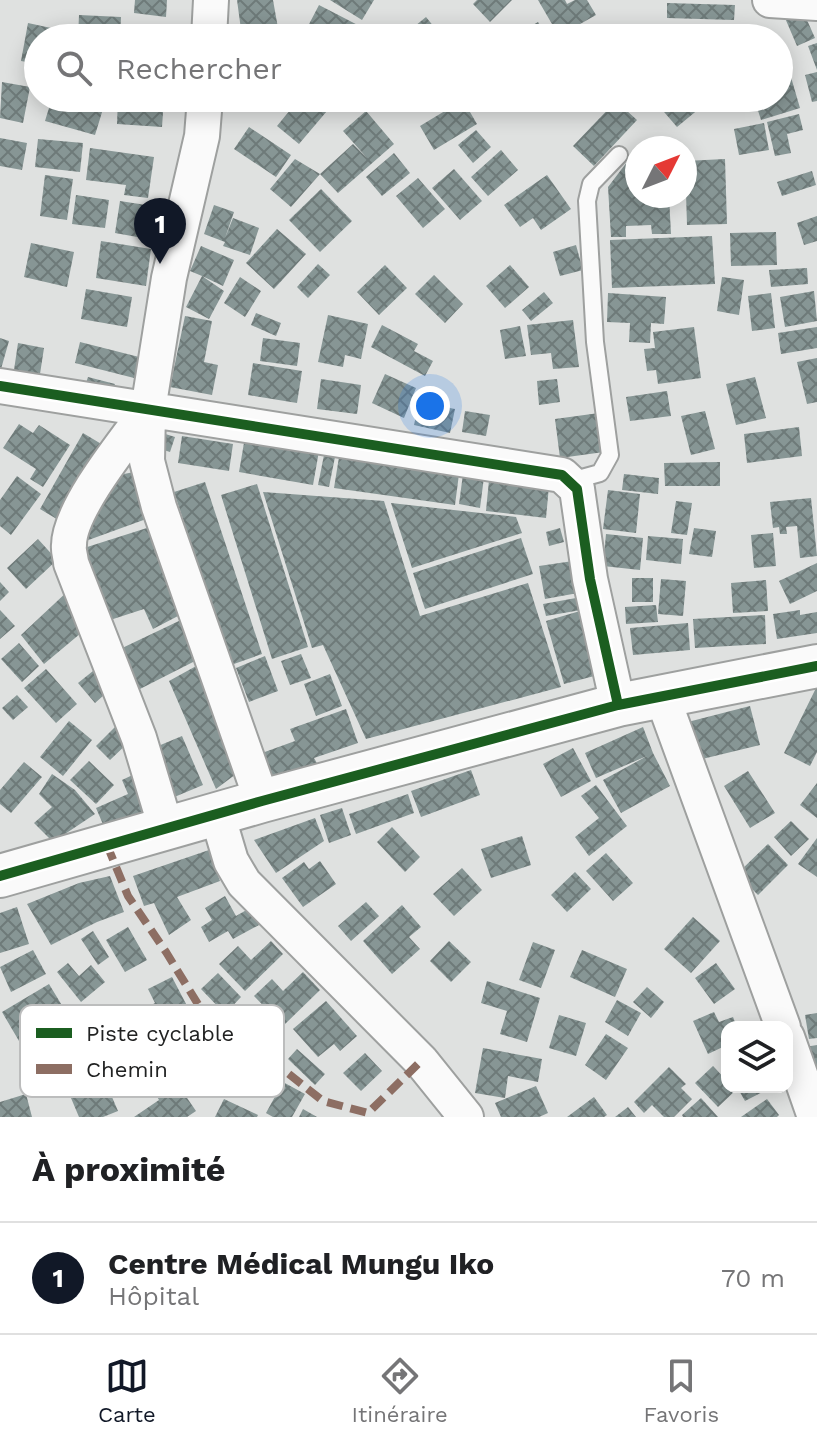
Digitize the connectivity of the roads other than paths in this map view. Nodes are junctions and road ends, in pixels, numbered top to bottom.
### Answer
1 (211, 0) edge
2 (777, 1) edge
3 (817, 3) edge
4 (210, 24) edge
5 (204, 112) edge
6 (619, 155) dead end
7 (0, 386) edge
8 (148, 410) junction
9 (571, 481) junction
10 (817, 666) edge
11 (662, 696) junction
12 (618, 705) junction
13 (262, 801) junction
14 (217, 814) junction
15 (166, 828) junction
16 (0, 876) edge
17 (781, 1021) edge
18 (793, 1054) edge
19 (466, 1117) edge
20 (815, 1117) edge

1 - 4 street
2 - 3 street
5 - 8 street
6 - 9 lane
7 - 8 street
8 - 9 street
8 - 13 street
8 - 15 street
9 - 12 street
10 - 11 street
11 - 12 street
11 - 17 street
12 - 13 street
13 - 14 street
14 - 15 street
14 - 19 street
15 - 16 street
18 - 20 street

